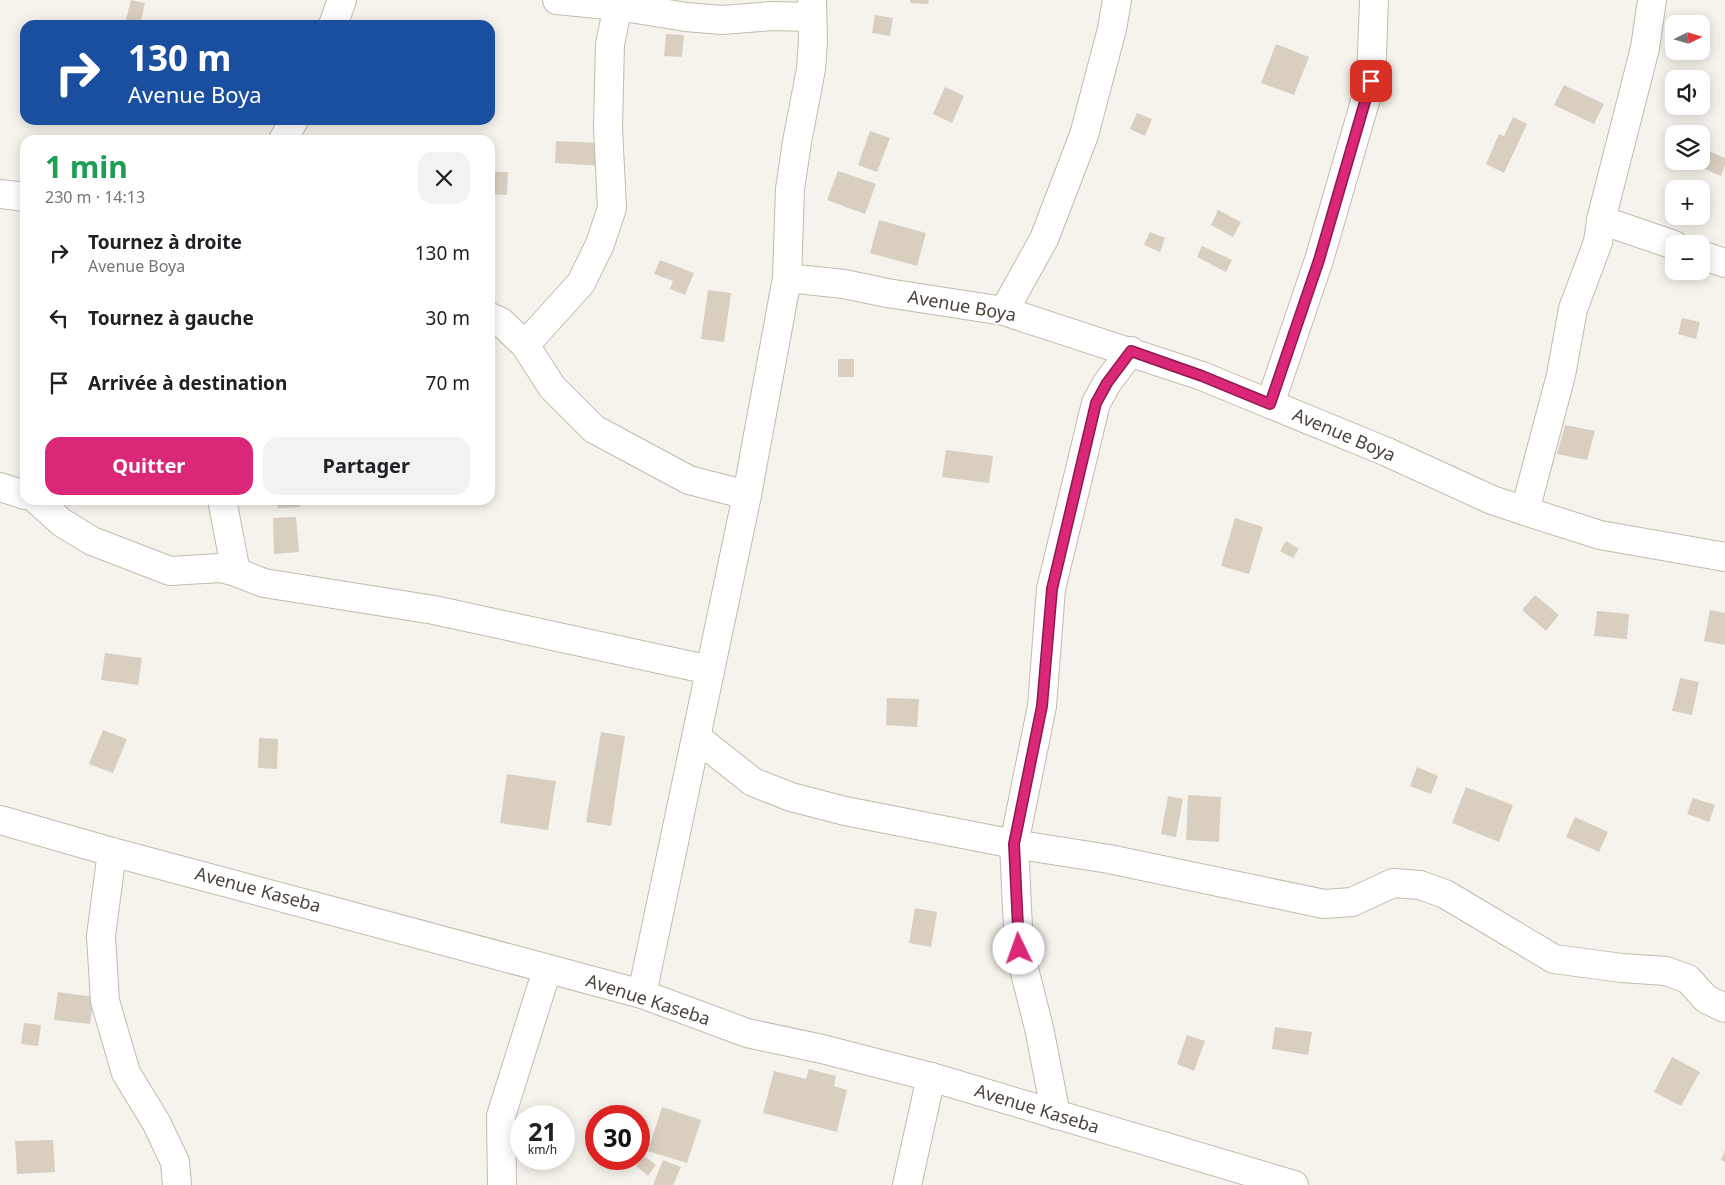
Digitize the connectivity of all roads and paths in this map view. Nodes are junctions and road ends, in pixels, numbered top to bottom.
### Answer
1 (342, 0) edge
2 (557, 0) edge
3 (1118, 0) edge
4 (1374, 0) edge
5 (1652, 0) edge
6 (616, 3) edge
7 (812, 8) edge
8 (335, 20) edge
9 (0, 194) edge
10 (20, 196) edge
11 (1601, 220) junction
12 (1665, 242) edge
13 (1710, 258) edge
14 (1725, 263) edge
15 (787, 278) junction
16 (1004, 311) junction
17 (495, 319) edge
18 (525, 345) junction
19 (1131, 351) junction
20 (1270, 404) junction
21 (0, 487) edge
22 (20, 493) edge
23 (747, 495) junction
24 (43, 505) edge
25 (223, 505) edge
26 (1525, 511) junction
27 (1725, 557) edge
28 (236, 572) junction
29 (710, 670) junction
30 (696, 737) junction
31 (0, 820) edge
32 (1014, 844) junction
33 (112, 852) junction
34 (547, 970) junction
35 (642, 994) junction
36 (1725, 1008) edge
37 (931, 1077) junction
38 (1056, 1115) junction
39 (1284, 1184) edge
40 (177, 1185) edge
41 (502, 1185) edge
42 (907, 1185) edge

1 - 8 street
2 - 6 street
3 - 16 street
4 - 20 street
5 - 11 street
6 - 7 street
6 - 18 street
7 - 15 street
9 - 10 street
11 - 12 street
11 - 26 street
13 - 14 street
15 - 16 street, Avenue Boya
15 - 23 street
16 - 19 street, Avenue Boya
17 - 18 street
18 - 23 street
19 - 20 street, Avenue Boya
19 - 32 street
20 - 26 street, Avenue Boya
21 - 22 street
23 - 29 street
24 - 28 street
25 - 28 street
26 - 27 street, Avenue Boya
28 - 29 street
29 - 30 street
30 - 32 street
30 - 35 street
31 - 33 street, Avenue Kaseba
32 - 36 street
32 - 38 street
33 - 34 street, Avenue Kaseba
33 - 40 street
34 - 35 street, Avenue Kaseba
34 - 41 street
35 - 37 street, Avenue Kaseba
37 - 38 street, Avenue Kaseba
37 - 42 street
38 - 39 street, Avenue Kaseba

